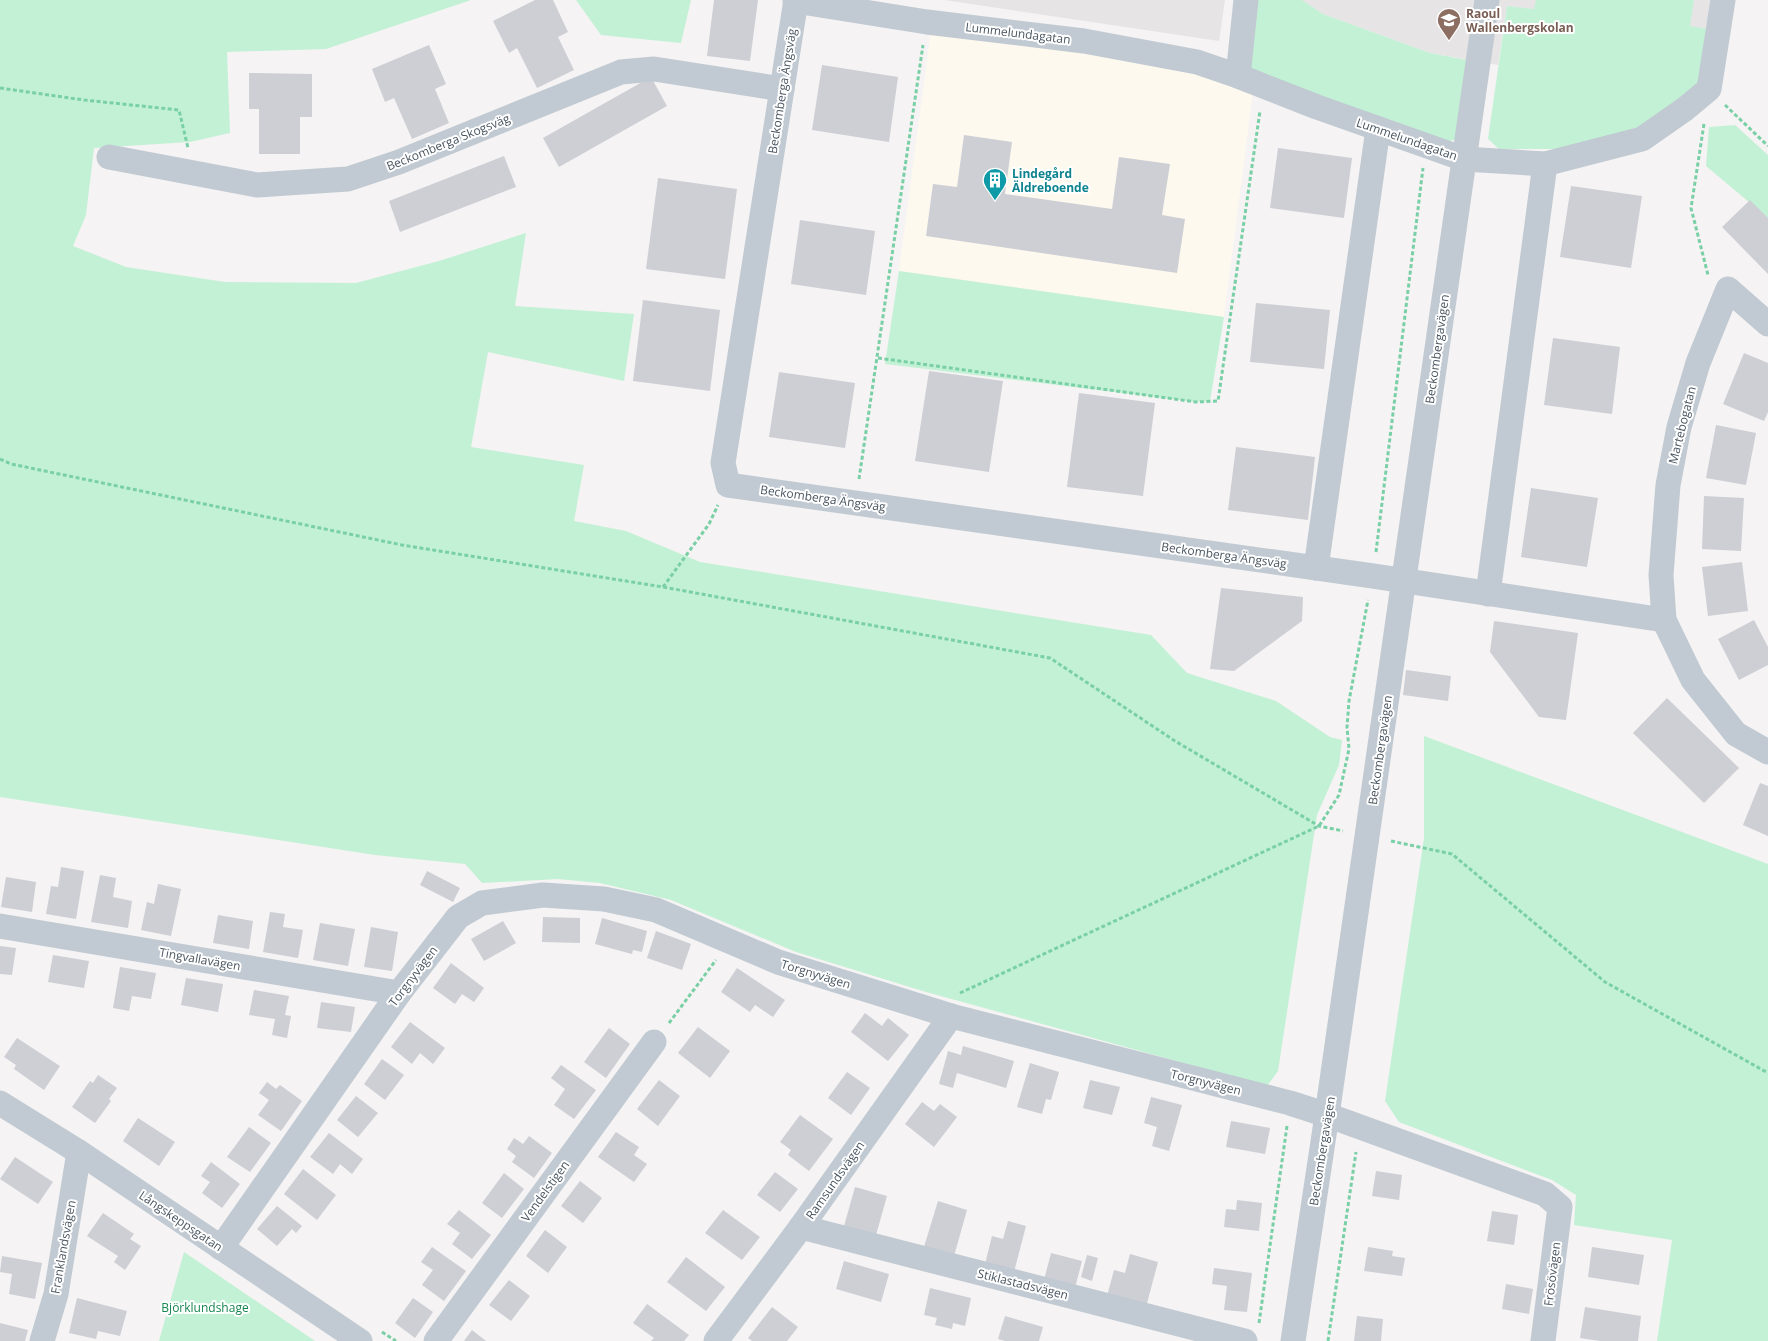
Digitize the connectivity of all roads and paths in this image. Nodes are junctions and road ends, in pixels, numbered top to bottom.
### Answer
1 (1246, 0) edge
2 (1487, 0) edge
3 (1723, 0) edge
4 (796, 1) edge
5 (927, 22) junction
6 (1238, 76) junction
7 (1263, 86) junction
8 (0, 88) edge
9 (782, 89) junction
10 (1709, 89) junction
11 (1378, 129) junction
12 (1426, 146) junction
13 (1768, 146) edge
14 (109, 157) dead end
15 (1464, 159) junction
16 (1545, 164) junction
17 (194, 173) junction
18 (1709, 278) dead end
19 (1768, 324) edge
20 (878, 358) junction
21 (0, 459) edge
22 (728, 484) junction
23 (855, 503) junction
24 (1316, 568) junction
25 (1373, 576) junction
26 (1404, 581) junction
27 (663, 587) junction
28 (1488, 594) junction
29 (1664, 620) junction
30 (1768, 752) edge
31 (1319, 826) junction
32 (1367, 836) junction
33 (0, 926) edge
34 (730, 942) junction
35 (399, 993) junction
36 (927, 1009) junction
37 (952, 1016) junction
38 (654, 1042) joint
39 (1768, 1073) edge
40 (0, 1102) edge
41 (1290, 1103) junction
42 (1327, 1114) junction
43 (1360, 1126) junction
44 (79, 1152) junction
45 (1560, 1207) joint
46 (801, 1227) junction
47 (221, 1248) junction
48 (1252, 1336) edge
49 (42, 1341) edge
50 (360, 1341) edge
51 (436, 1341) edge
52 (716, 1341) edge
53 (1293, 1341) edge
54 (1328, 1341) edge
55 (1543, 1341) edge

1 - 6 street
2 - 15 street, Beckombergavägen
3 - 10 street
4 - 5 street, Lummelundagatan
4 - 9 street, Beckomberga Ängsväg
5 - 6 street, Lummelundagatan
5 - 20 path
6 - 7 street, Lummelundagatan
7 - 11 street, Lummelundagatan
7 - 20 path
8 - 17 path
9 - 17 street, Beckomberga Skogsväg
9 - 22 street, Beckomberga Ängsväg
10 - 13 path
10 - 16 street
10 - 18 path
11 - 12 street, Lummelundagatan
11 - 24 street
12 - 15 street, Lummelundagatan
12 - 25 path
14 - 17 street, Beckomberga Skogsväg
15 - 16 street
15 - 26 street, Beckombergavägen
16 - 28 street
19 - 29 street, Martebogatan
20 - 23 path
21 - 27 path
22 - 23 street, Beckomberga Ängsväg
22 - 27 path
23 - 24 street, Beckomberga Ängsväg
24 - 25 street, Beckomberga Ängsväg
25 - 26 street, Beckomberga Ängsväg
25 - 31 path
26 - 28 street
26 - 32 street, Beckombergavägen
27 - 31 path
28 - 29 street
29 - 30 street, Martebogatan
31 - 32 path
31 - 36 path
32 - 39 path
32 - 42 street, Beckombergavägen
33 - 35 street, Tingvallavägen
34 - 35 street, Torgnyvägen
34 - 36 street, Torgnyvägen
34 - 38 path
35 - 47 street, Torgnyvägen
36 - 37 street, Torgnyvägen
37 - 41 street, Torgnyvägen
37 - 46 street, Ramsundsvägen
38 - 51 street, Vendelstigen
40 - 44 street, Långskeppsgatan
41 - 42 street, Torgnyvägen
41 - 48 path
42 - 43 street, Torgnyvägen
42 - 53 street, Beckombergavägen
43 - 45 street, Torgnyvägen
43 - 54 path
44 - 47 street, Långskeppsgatan
44 - 49 street, Franklandsvägen
45 - 55 street, Frösövägen
46 - 48 street, Stiklastadsvägen
46 - 52 street, Ramsundsvägen
47 - 50 street, Långskeppsgatan

